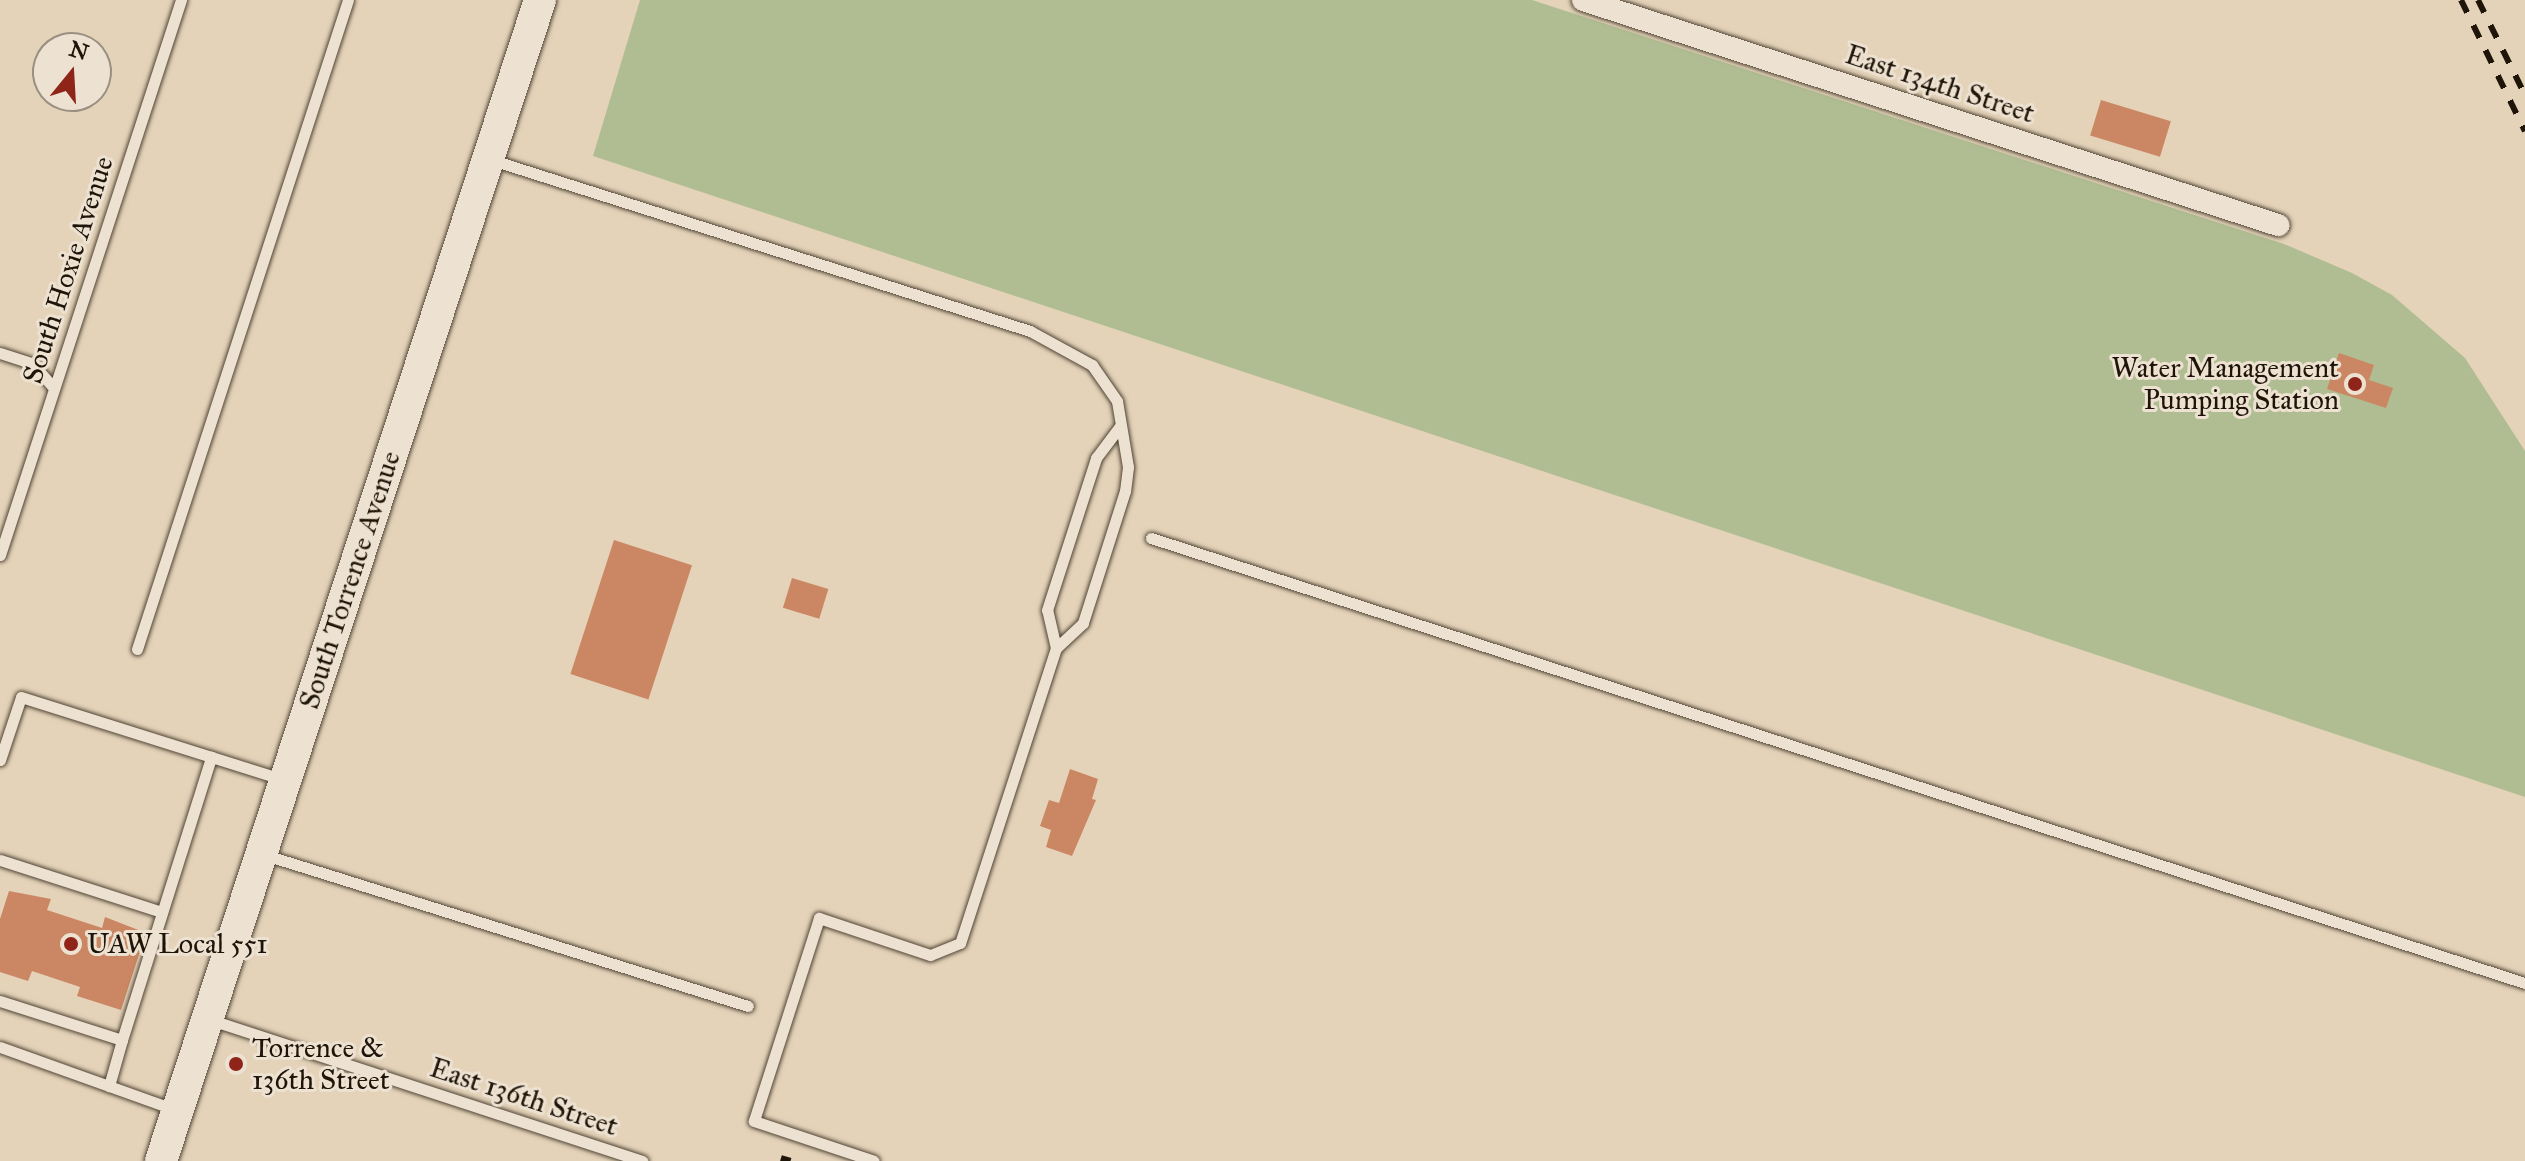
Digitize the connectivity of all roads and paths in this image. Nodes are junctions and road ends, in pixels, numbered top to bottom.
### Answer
1 (181, 0) edge
2 (348, 0) edge
3 (540, 0) edge
4 (1583, 0) edge
5 (488, 159) junction
6 (2278, 225) dead end
7 (0, 353) edge
8 (54, 388) junction
9 (1119, 427) junction
10 (1151, 538) dead end
11 (0, 555) edge
12 (1056, 648) junction
13 (137, 649) dead end
14 (211, 757) junction
15 (0, 760) edge
16 (285, 781) junction
17 (261, 854) junction
18 (0, 860) edge
19 (162, 912) junction
20 (2525, 983) edge
21 (0, 1001) edge
22 (748, 1006) dead end
23 (208, 1019) junction
24 (122, 1040) junction
25 (0, 1047) edge
26 (109, 1086) junction
27 (178, 1111) junction
28 (161, 1161) edge
29 (642, 1161) edge
30 (874, 1161) edge

1 - 8 lane, South Hoxie Avenue
2 - 13 lane
3 - 5 main road, South Torrence Avenue
4 - 6 street, East 134th Street
5 - 9 lane
5 - 16 main road, South Torrence Avenue
7 - 8 lane
8 - 11 lane, South Hoxie Avenue
9 - 12 lane
9 - 12 lane
10 - 20 lane
12 - 30 lane
14 - 15 lane
14 - 16 lane
14 - 19 lane
16 - 17 main road, South Torrence Avenue
17 - 22 lane
17 - 23 main road, South Torrence Avenue
18 - 19 lane
19 - 24 lane
21 - 24 lane
23 - 27 main road, South Torrence Avenue
23 - 29 lane, East 136th Street
24 - 26 lane
25 - 26 lane
26 - 27 lane
27 - 28 main road, South Torrence Avenue

